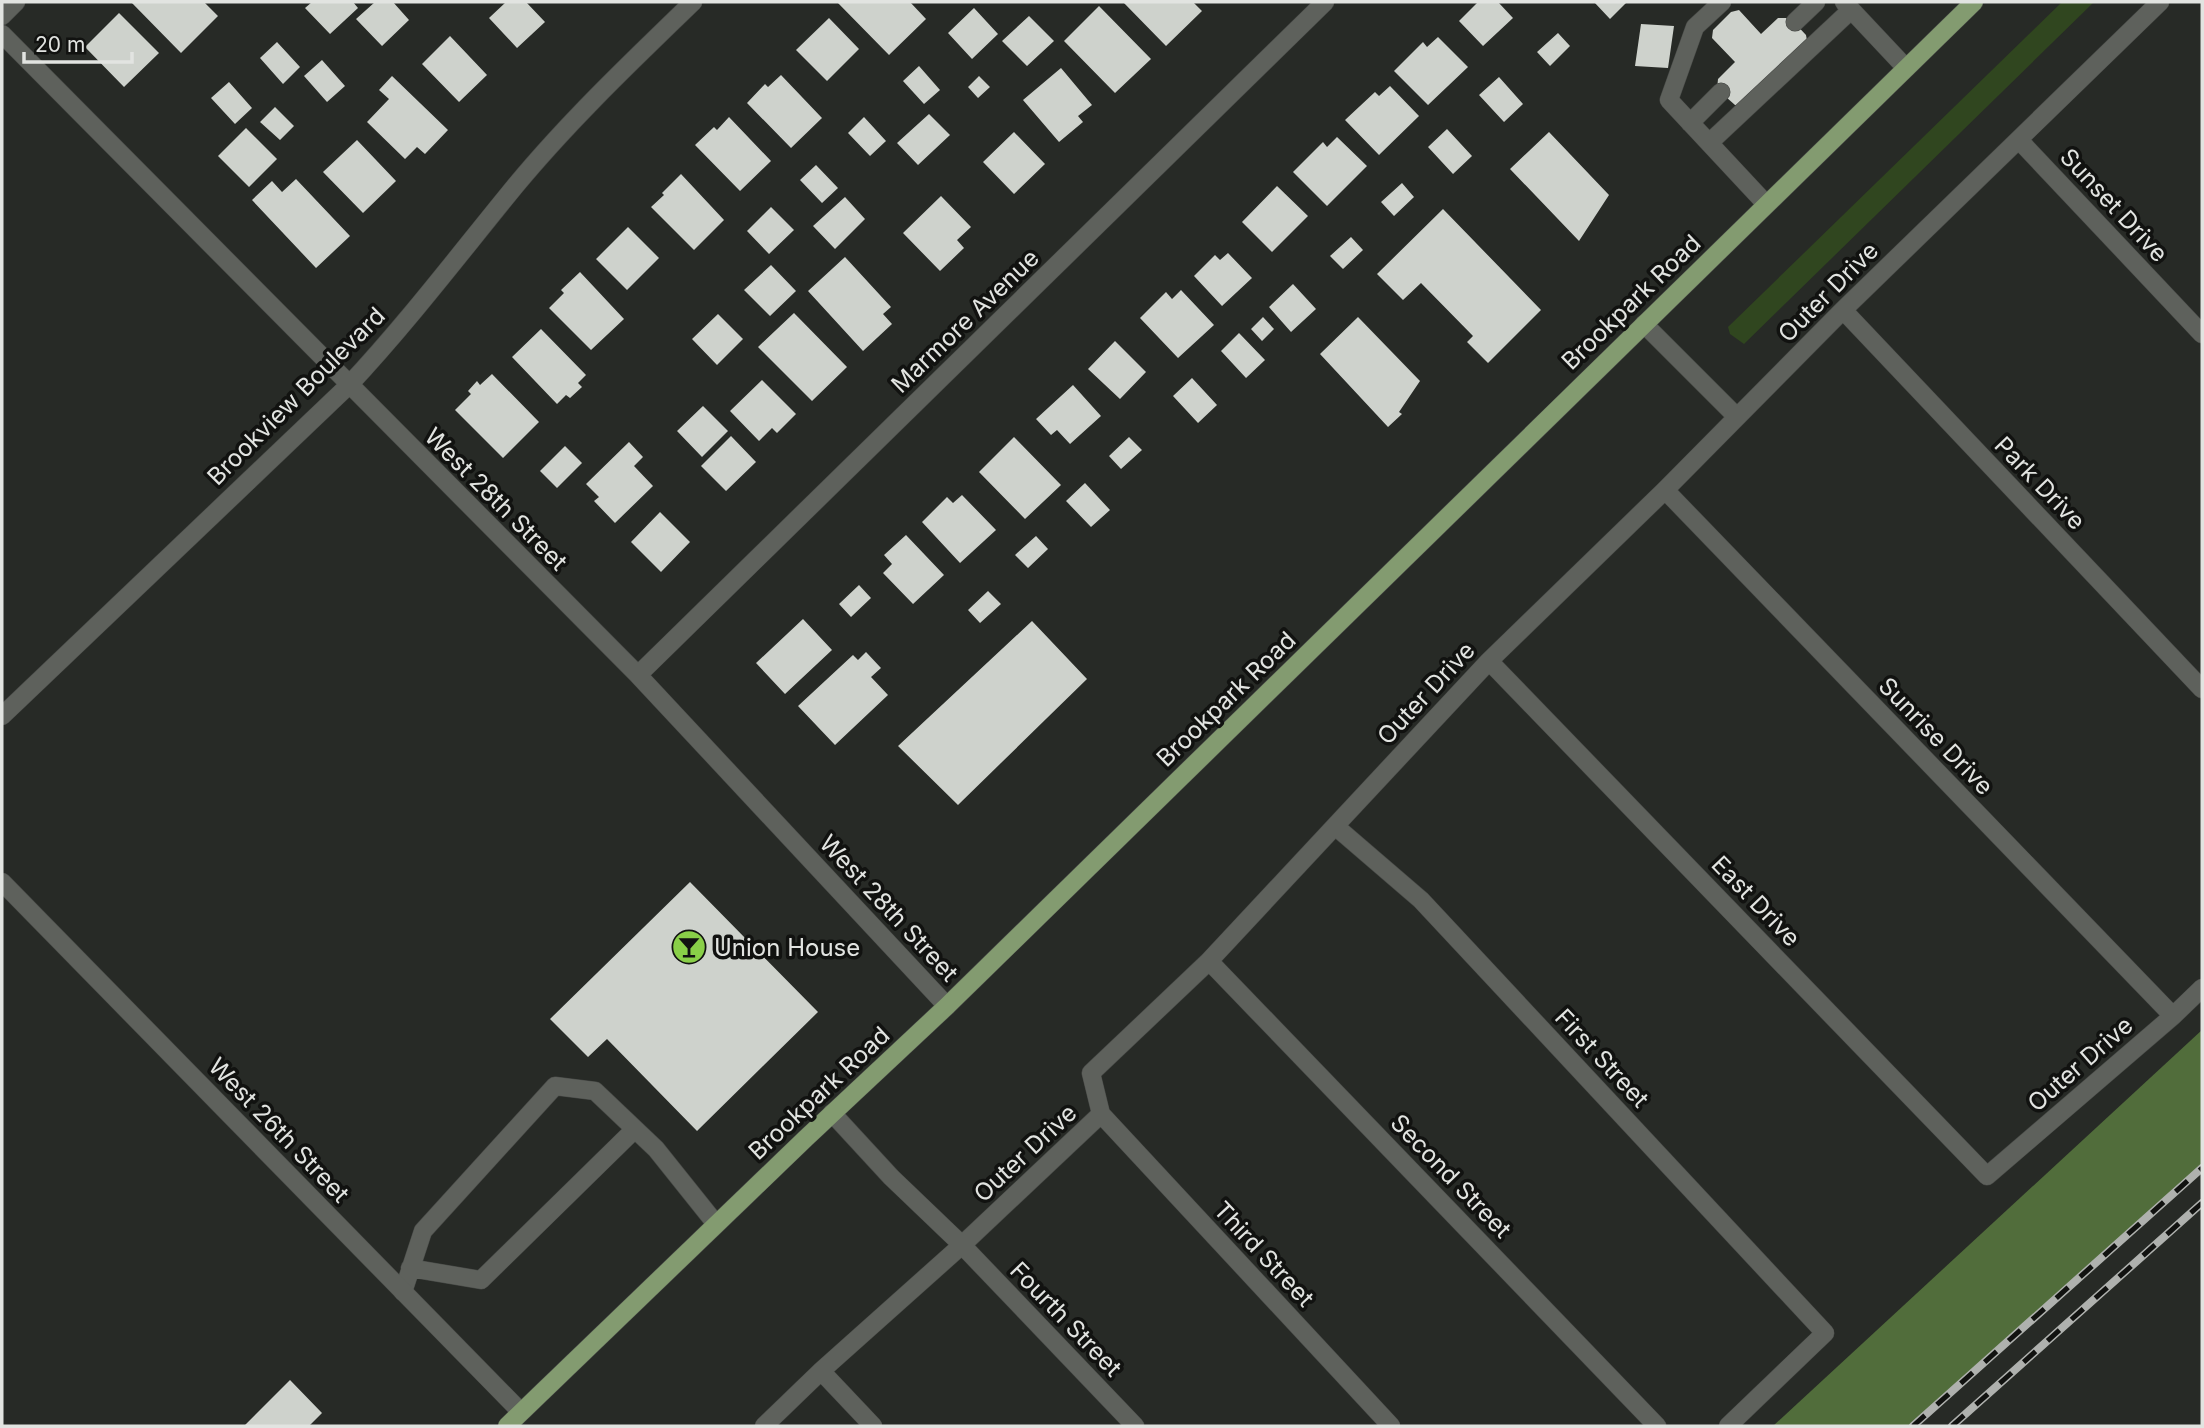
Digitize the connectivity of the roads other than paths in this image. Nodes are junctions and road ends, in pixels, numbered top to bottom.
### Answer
1 (16, 2) edge
2 (693, 2) edge
3 (1325, 2) edge
4 (1722, 2) edge
5 (1816, 2) edge
6 (1973, 2) edge
7 (2160, 2) edge
8 (1847, 6) edge
9 (2, 16) edge
10 (1795, 23) dead end
11 (2, 34) edge
12 (1906, 68) junction
13 (1721, 92) dead end
14 (1690, 123) junction
15 (2019, 140) junction
16 (1709, 143) junction
17 (1766, 204) junction
18 (1843, 310) junction
19 (1644, 324) junction
20 (2202, 334) edge
21 (349, 385) junction
22 (1737, 417) junction
23 (1665, 490) junction
24 (1489, 661) junction
25 (638, 675) junction
26 (2202, 689) edge
27 (2, 716) edge
28 (1335, 826) junction
29 (2, 882) edge
30 (1209, 961) junction
31 (2202, 988) edge
32 (947, 1006) junction
33 (2173, 1016) junction
34 (832, 1114) junction
35 (1101, 1114) junction
36 (635, 1129) junction
37 (1987, 1176) joint
38 (716, 1223) junction
39 (962, 1245) junction
40 (410, 1268) junction
41 (403, 1292) junction
42 (821, 1371) junction
43 (521, 1412) junction
44 (508, 1426) edge
45 (764, 1426) edge
46 (873, 1426) edge
47 (1135, 1426) edge
48 (1391, 1426) edge
49 (1657, 1426) edge
50 (1728, 1426) edge

1 - 9 street
2 - 21 street, Brookview Boulevard
3 - 25 street, Marmore Avenue
4 - 14 street
5 - 10 street
6 - 12 main road, Brookpark Road
7 - 15 street, Outer Drive
8 - 12 street
8 - 16 street
11 - 21 street, West 28th Street
12 - 17 main road, Brookpark Road
13 - 14 street
14 - 16 street
15 - 18 street, Outer Drive
15 - 20 street, Sunset Drive
16 - 17 street
17 - 19 main road, Brookpark Road
18 - 22 street, Outer Drive
18 - 26 street, Park Drive
19 - 22 street
19 - 32 main road, Brookpark Road
21 - 25 street, West 28th Street
21 - 27 street, Brookview Boulevard
22 - 23 street, Outer Drive
23 - 24 street, Outer Drive
23 - 33 street, Sunrise Drive
24 - 28 street, Outer Drive
24 - 37 street, East Drive
25 - 32 street, West 28th Street
28 - 30 street, Outer Drive
28 - 50 street, First Street
29 - 41 street, West 26th Street
30 - 35 street, Outer Drive
30 - 49 street, Second Street
31 - 33 street, Outer Drive
32 - 34 main road, Brookpark Road
33 - 37 street, Outer Drive
34 - 38 main road, Brookpark Road
34 - 39 street, Fourth Street
35 - 39 street, Outer Drive
35 - 48 street, Third Street
36 - 38 street
36 - 40 street
36 - 40 street
38 - 43 main road, Brookpark Road
39 - 42 street, Outer Drive
39 - 47 street, Fourth Street
40 - 41 street
41 - 43 street, West 26th Street
42 - 45 street, Outer Drive
42 - 46 street
43 - 44 main road, Brookpark Road

